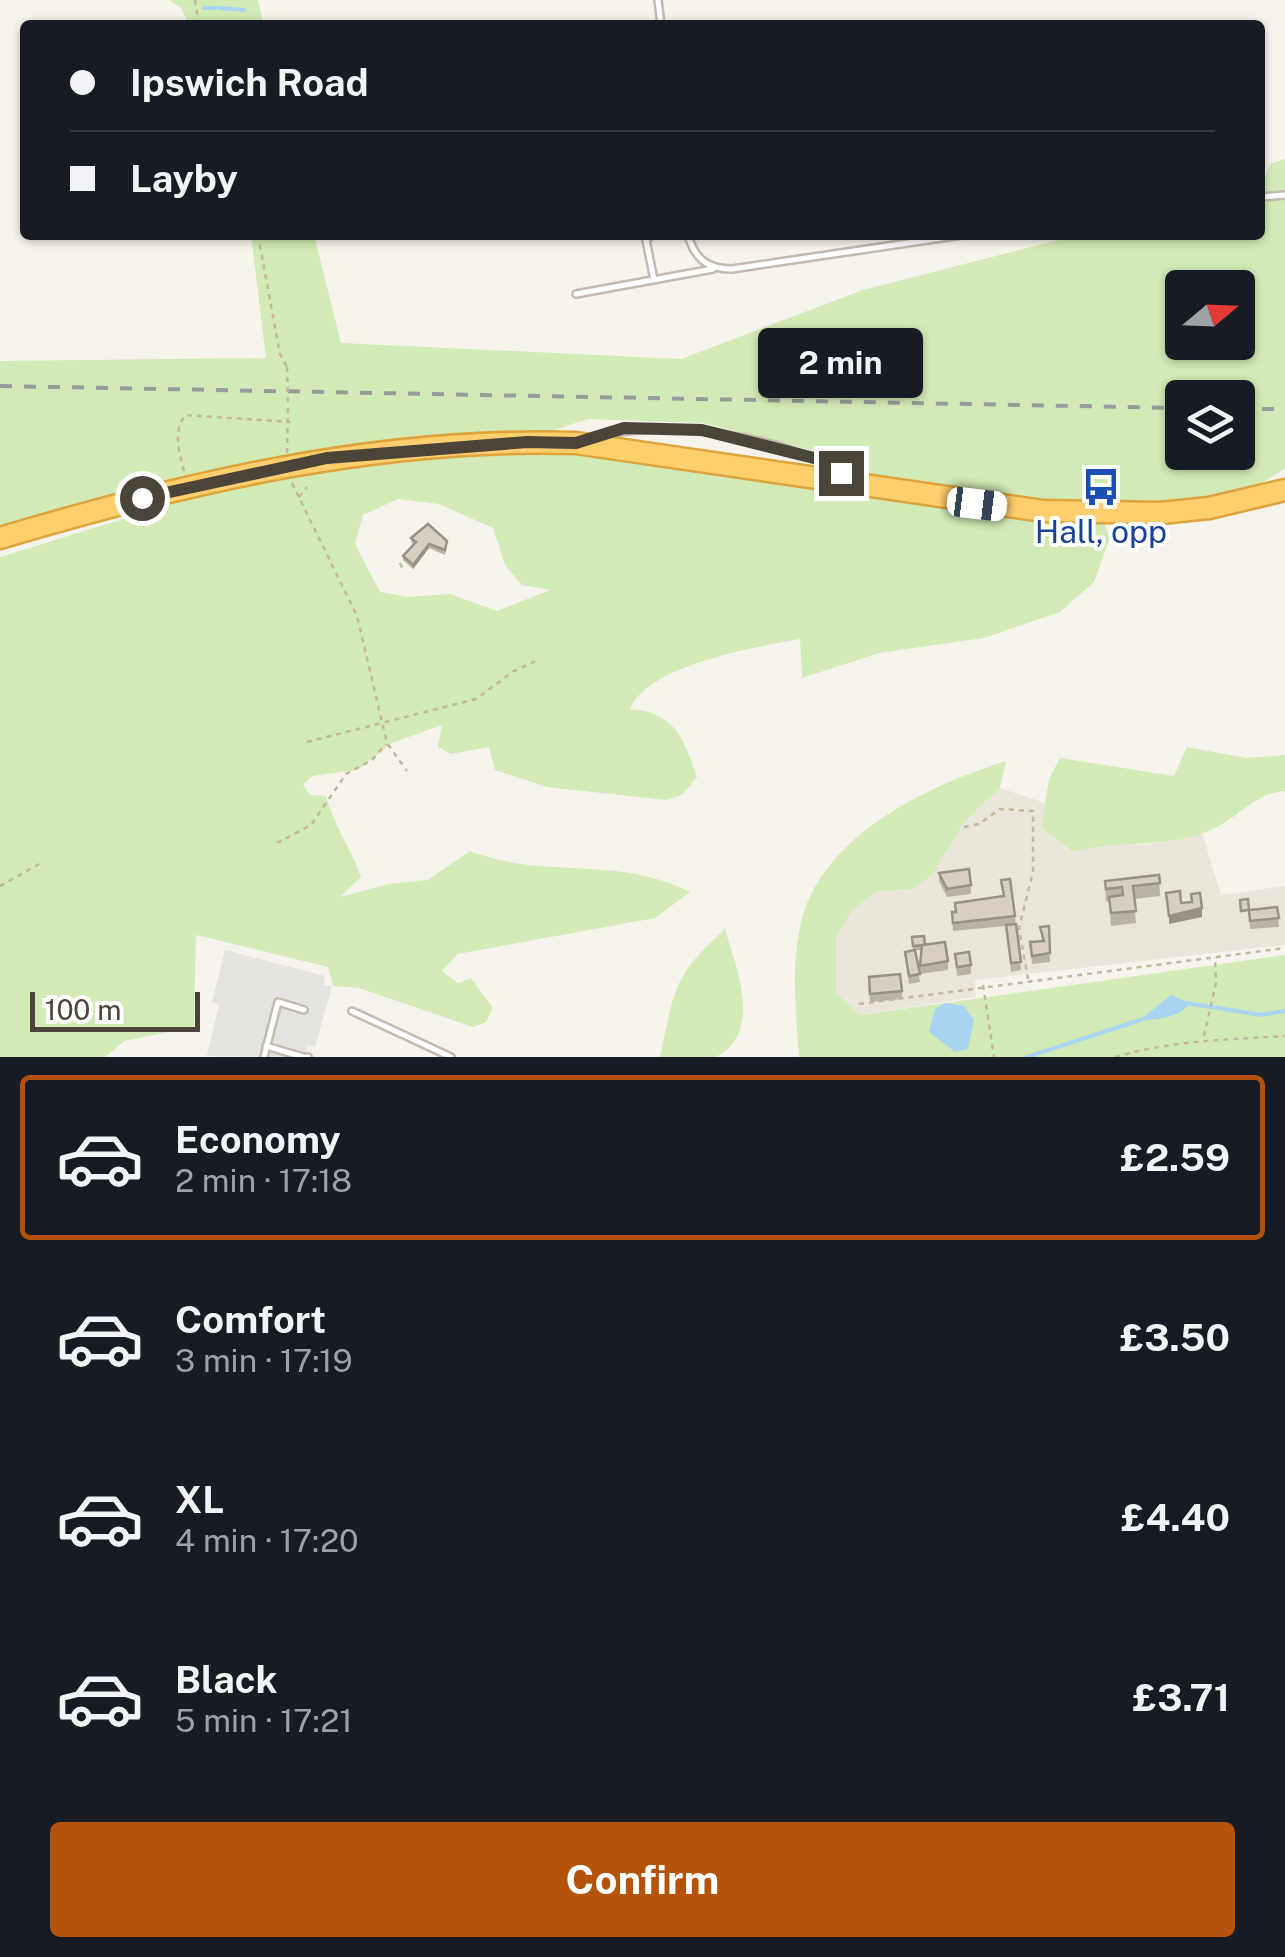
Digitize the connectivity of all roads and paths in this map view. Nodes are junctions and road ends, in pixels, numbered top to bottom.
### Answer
1 (259, 240) edge
2 (646, 240) edge
3 (690, 240) edge
4 (925, 240) edge
5 (713, 269) junction
6 (654, 280) junction
7 (576, 294) dead end
8 (290, 422) junction
9 (576, 443) junction
10 (289, 471) junction
11 (184, 473) dead end
12 (860, 486) junction
13 (307, 487) dead end
14 (1285, 490) edge
15 (299, 498) junction
16 (0, 538) edge
17 (400, 563) dead end
18 (404, 572) dead end
19 (540, 659) dead end
20 (384, 726) junction
21 (307, 742) dead end
22 (386, 742) junction
23 (407, 771) dead end
24 (964, 827) dead end
25 (277, 843) dead end
26 (43, 862) dead end
27 (0, 886) edge
28 (1285, 948) edge
29 (1214, 955) junction
30 (1028, 980) junction
31 (983, 984) junction
32 (859, 1004) dead end
33 (304, 1010) dead end
34 (352, 1011) dead end
35 (1285, 1036) edge
36 (1203, 1039) junction
37 (266, 1046) junction
38 (264, 1057) edge
39 (306, 1057) edge
40 (450, 1057) edge
41 (994, 1057) edge
42 (1115, 1057) edge

1 - 8 path, bridge
2 - 6 lane
3 - 5 lane
4 - 5 lane
5 - 6 lane
6 - 7 lane
8 - 10 path
8 - 11 path
9 - 10 highway
9 - 12 highway
9 - 12 lane
10 - 15 path
10 - 16 highway
12 - 14 highway
13 - 15 path
15 - 20 path
17 - 18 path
19 - 20 path
20 - 21 path
20 - 22 path
22 - 23 path
22 - 25 path
24 - 30 path
26 - 27 path
28 - 29 path
29 - 30 path
29 - 36 path
30 - 31 path
31 - 32 path
31 - 41 path
33 - 37 lane
34 - 40 lane
35 - 36 path
36 - 42 path
37 - 38 lane
37 - 39 lane

